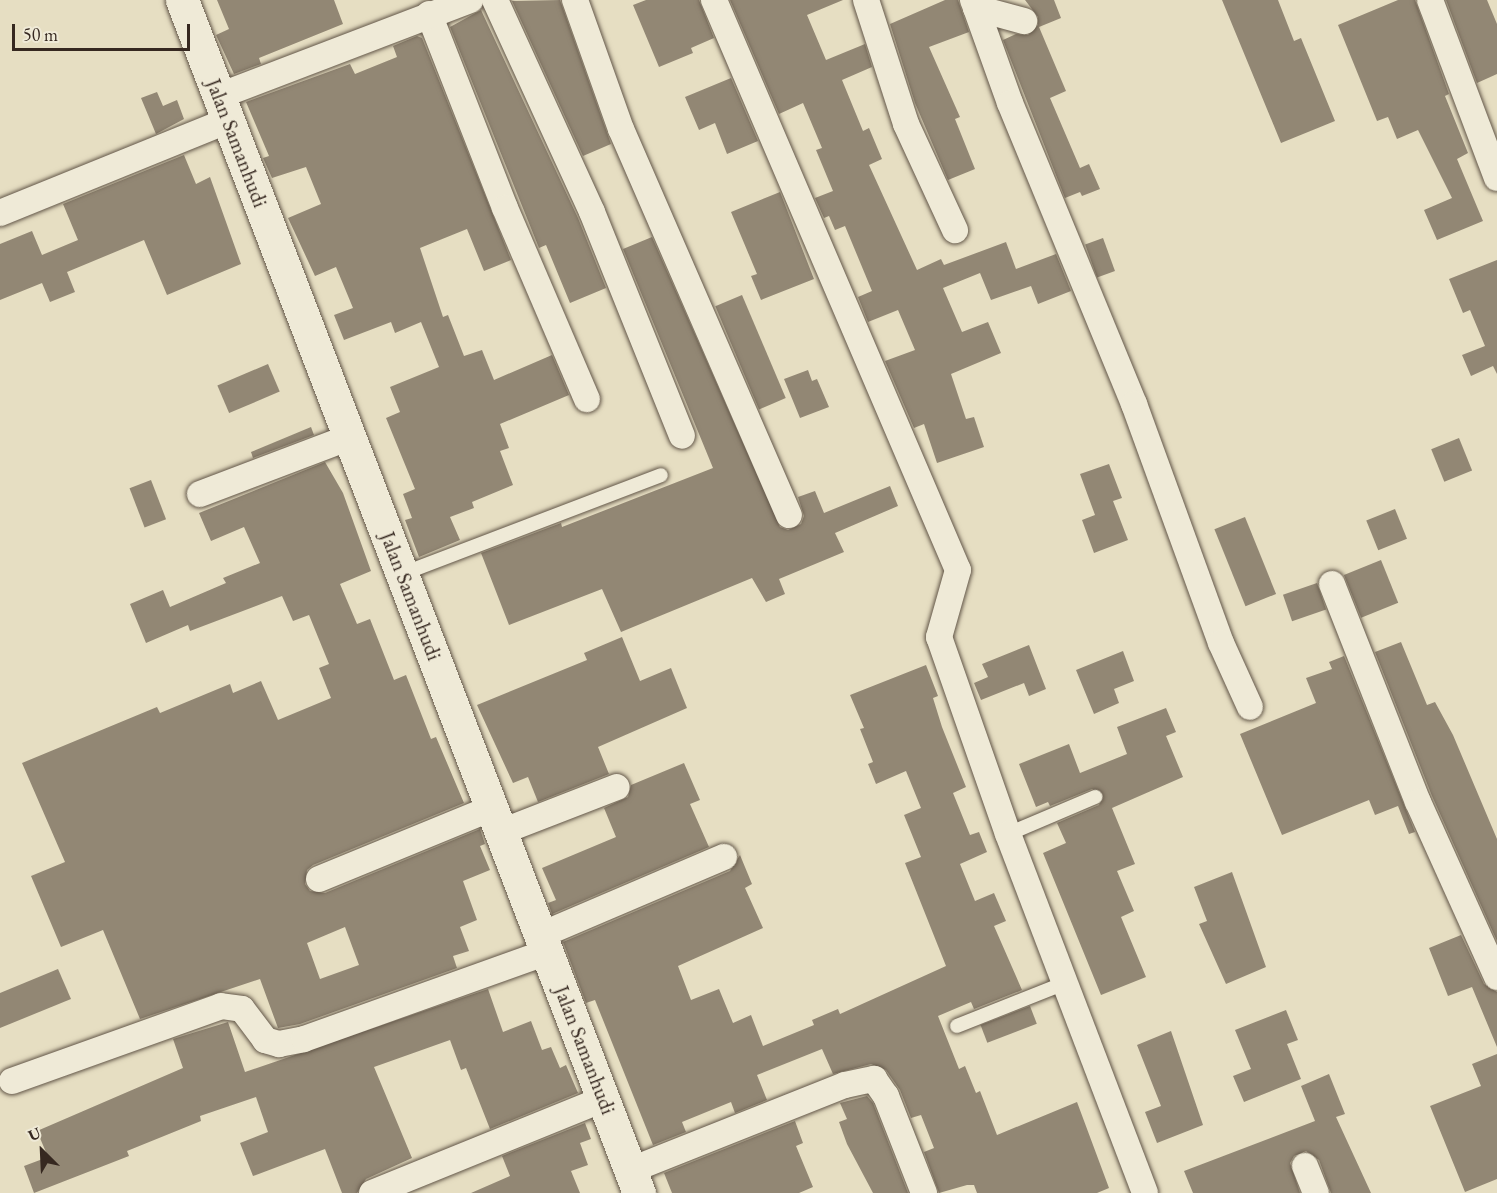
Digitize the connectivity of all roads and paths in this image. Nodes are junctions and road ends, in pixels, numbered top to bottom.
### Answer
1 (182, 0) edge
2 (470, 0) edge
3 (495, 0) edge
4 (576, 0) edge
5 (714, 0) edge
6 (866, 0) edge
7 (1430, 0) edge
8 (974, 4) edge
9 (419, 11) edge
10 (1024, 21) dead end
11 (224, 108) junction
12 (1497, 178) edge
13 (0, 213) edge
14 (955, 230) dead end
15 (587, 399) dead end
16 (682, 436) dead end
17 (350, 437) junction
18 (661, 475) dead end
19 (200, 494) dead end
20 (789, 515) dead end
21 (402, 574) junction
22 (1332, 584) dead end
23 (1250, 707) dead end
24 (617, 787) dead end
25 (1095, 797) dead end
26 (497, 820) junction
27 (1008, 834) junction
28 (724, 857) dead end
29 (319, 879) dead end
30 (544, 944) junction
31 (1497, 977) edge
32 (1065, 983) junction
33 (957, 1026) dead end
34 (12, 1081) dead end
35 (604, 1099) junction
36 (1305, 1166) dead end
37 (635, 1181) edge
38 (372, 1193) edge
39 (924, 1193) edge
40 (1145, 1193) edge
41 (1316, 1193) edge

1 - 11 street, Jalan Samanhudi
2 - 9 street
3 - 16 street
4 - 20 street
5 - 27 street
6 - 14 street
7 - 12 street
8 - 10 street
8 - 23 street
9 - 11 street
9 - 15 street
11 - 13 street
11 - 17 street, Jalan Samanhudi
17 - 19 street
17 - 21 street, Jalan Samanhudi
18 - 21 lane
21 - 26 street, Jalan Samanhudi
22 - 31 street
24 - 26 street
25 - 27 lane
26 - 29 street
26 - 30 street, Jalan Samanhudi
27 - 32 street
28 - 30 street
30 - 34 street
30 - 35 street, Jalan Samanhudi
32 - 33 lane
32 - 40 street
35 - 37 street, Jalan Samanhudi
35 - 38 street
36 - 41 street
37 - 39 street

